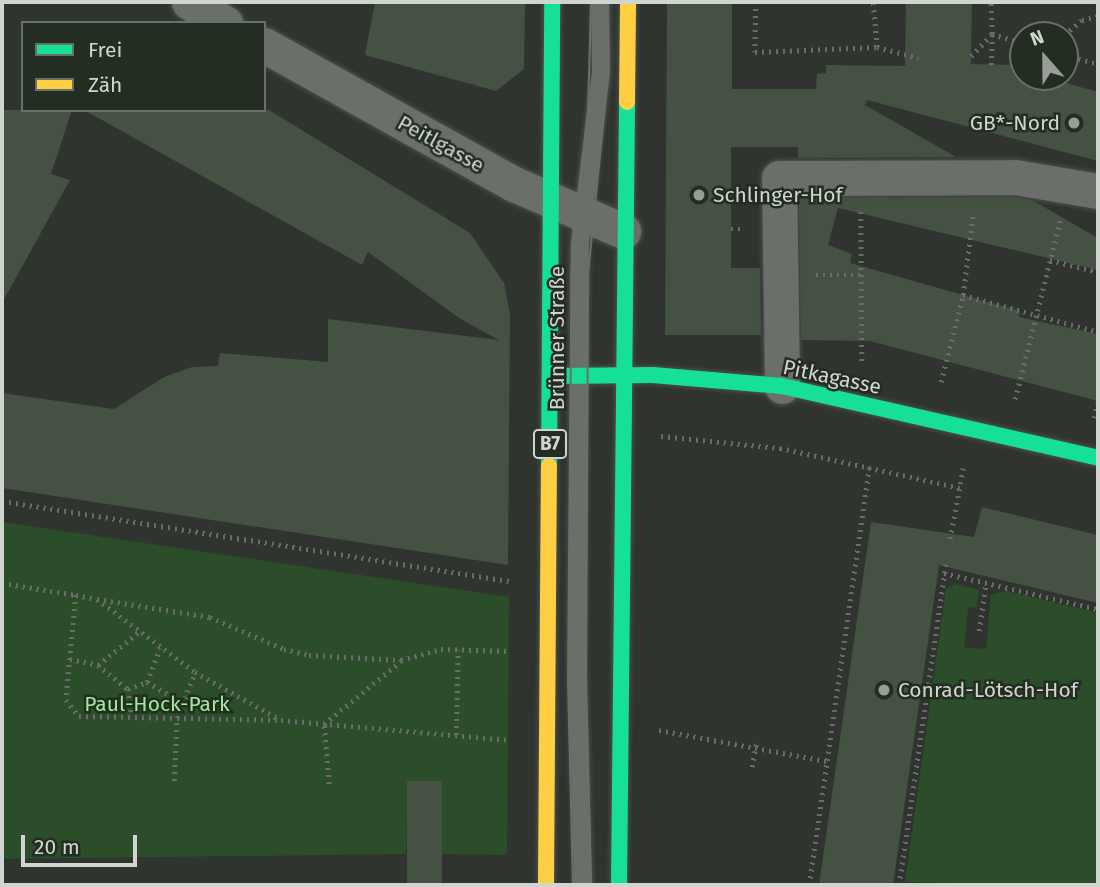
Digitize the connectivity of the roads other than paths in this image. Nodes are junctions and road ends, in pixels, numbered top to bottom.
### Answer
1 (189, 2) edge
2 (552, 2) edge
3 (600, 2) edge
4 (628, 2) edge
5 (222, 21) edge
6 (266, 46) edge
7 (1084, 189) edge
8 (552, 202) junction
9 (583, 217) junction
10 (623, 231) junction
11 (552, 376) junction
12 (622, 376) junction
13 (580, 377) junction
14 (782, 386) junction
15 (1098, 458) edge
16 (546, 885) edge
17 (583, 885) edge
18 (619, 885) edge

1 - 5 street
2 - 8 main road, Brünner Straße / B7
3 - 9 lane, Brünner Straße
4 - 10 main road
6 - 8 street, Peitlgasse
7 - 14 street
8 - 9 street, Peitlgasse
8 - 11 main road, Brünner Straße / B7
9 - 10 street, Peitlgasse
9 - 13 lane, Brünner Straße
10 - 12 main road
11 - 13 main road, Pitkagasse
11 - 16 main road, Brünner Straße / B7
12 - 13 main road, Pitkagasse
12 - 14 main road, Pitkagasse
12 - 18 main road
13 - 17 lane, Brünner Straße
14 - 15 main road, Pitkagasse

